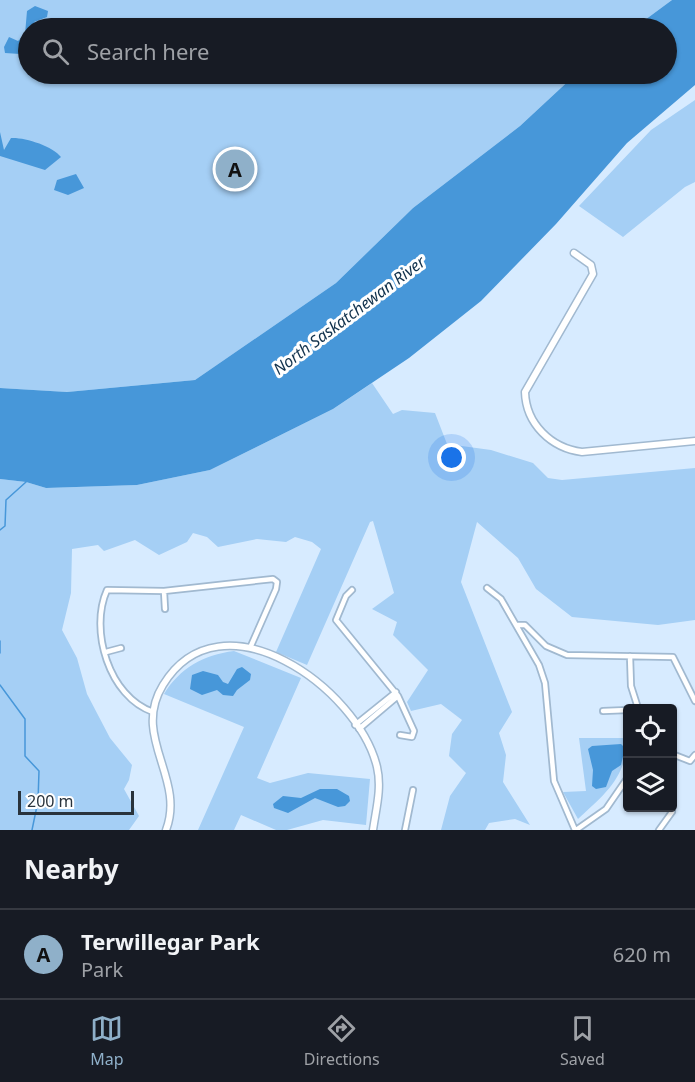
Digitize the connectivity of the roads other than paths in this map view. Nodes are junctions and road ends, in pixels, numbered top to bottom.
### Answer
1 (574, 254) dead end
2 (695, 441) edge
3 (215, 585) junction
4 (487, 588) dead end
5 (352, 590) dead end
6 (164, 591) junction
7 (216, 593) dead end
8 (165, 609) dead end
9 (517, 625) junction
10 (546, 646) junction
11 (121, 648) dead end
12 (250, 648) junction
13 (106, 652) junction
14 (532, 652) junction
15 (630, 656) junction
16 (397, 694) junction
17 (695, 700) edge
18 (637, 704) edge
19 (623, 710) edge
20 (603, 711) dead end
21 (153, 712) junction
22 (357, 727) junction
23 (400, 735) dead end
24 (695, 755) edge
25 (677, 756) edge
26 (413, 790) dead end
27 (623, 790) edge
28 (672, 812) edge
29 (166, 830) edge
30 (373, 830) edge
31 (405, 830) edge
32 (575, 830) edge
33 (659, 830) edge

1 - 2 street
3 - 6 street
3 - 7 street
3 - 12 street
4 - 9 street
5 - 16 street
6 - 8 street
6 - 13 street
9 - 10 street
9 - 14 street
10 - 14 street
10 - 15 street
11 - 13 street
12 - 21 street
12 - 22 street
13 - 21 street
14 - 32 street
15 - 17 street
15 - 18 street
16 - 22 street
16 - 23 street
19 - 20 street
21 - 29 street
22 - 30 street
24 - 25 street
26 - 31 street
27 - 32 street
28 - 33 street

